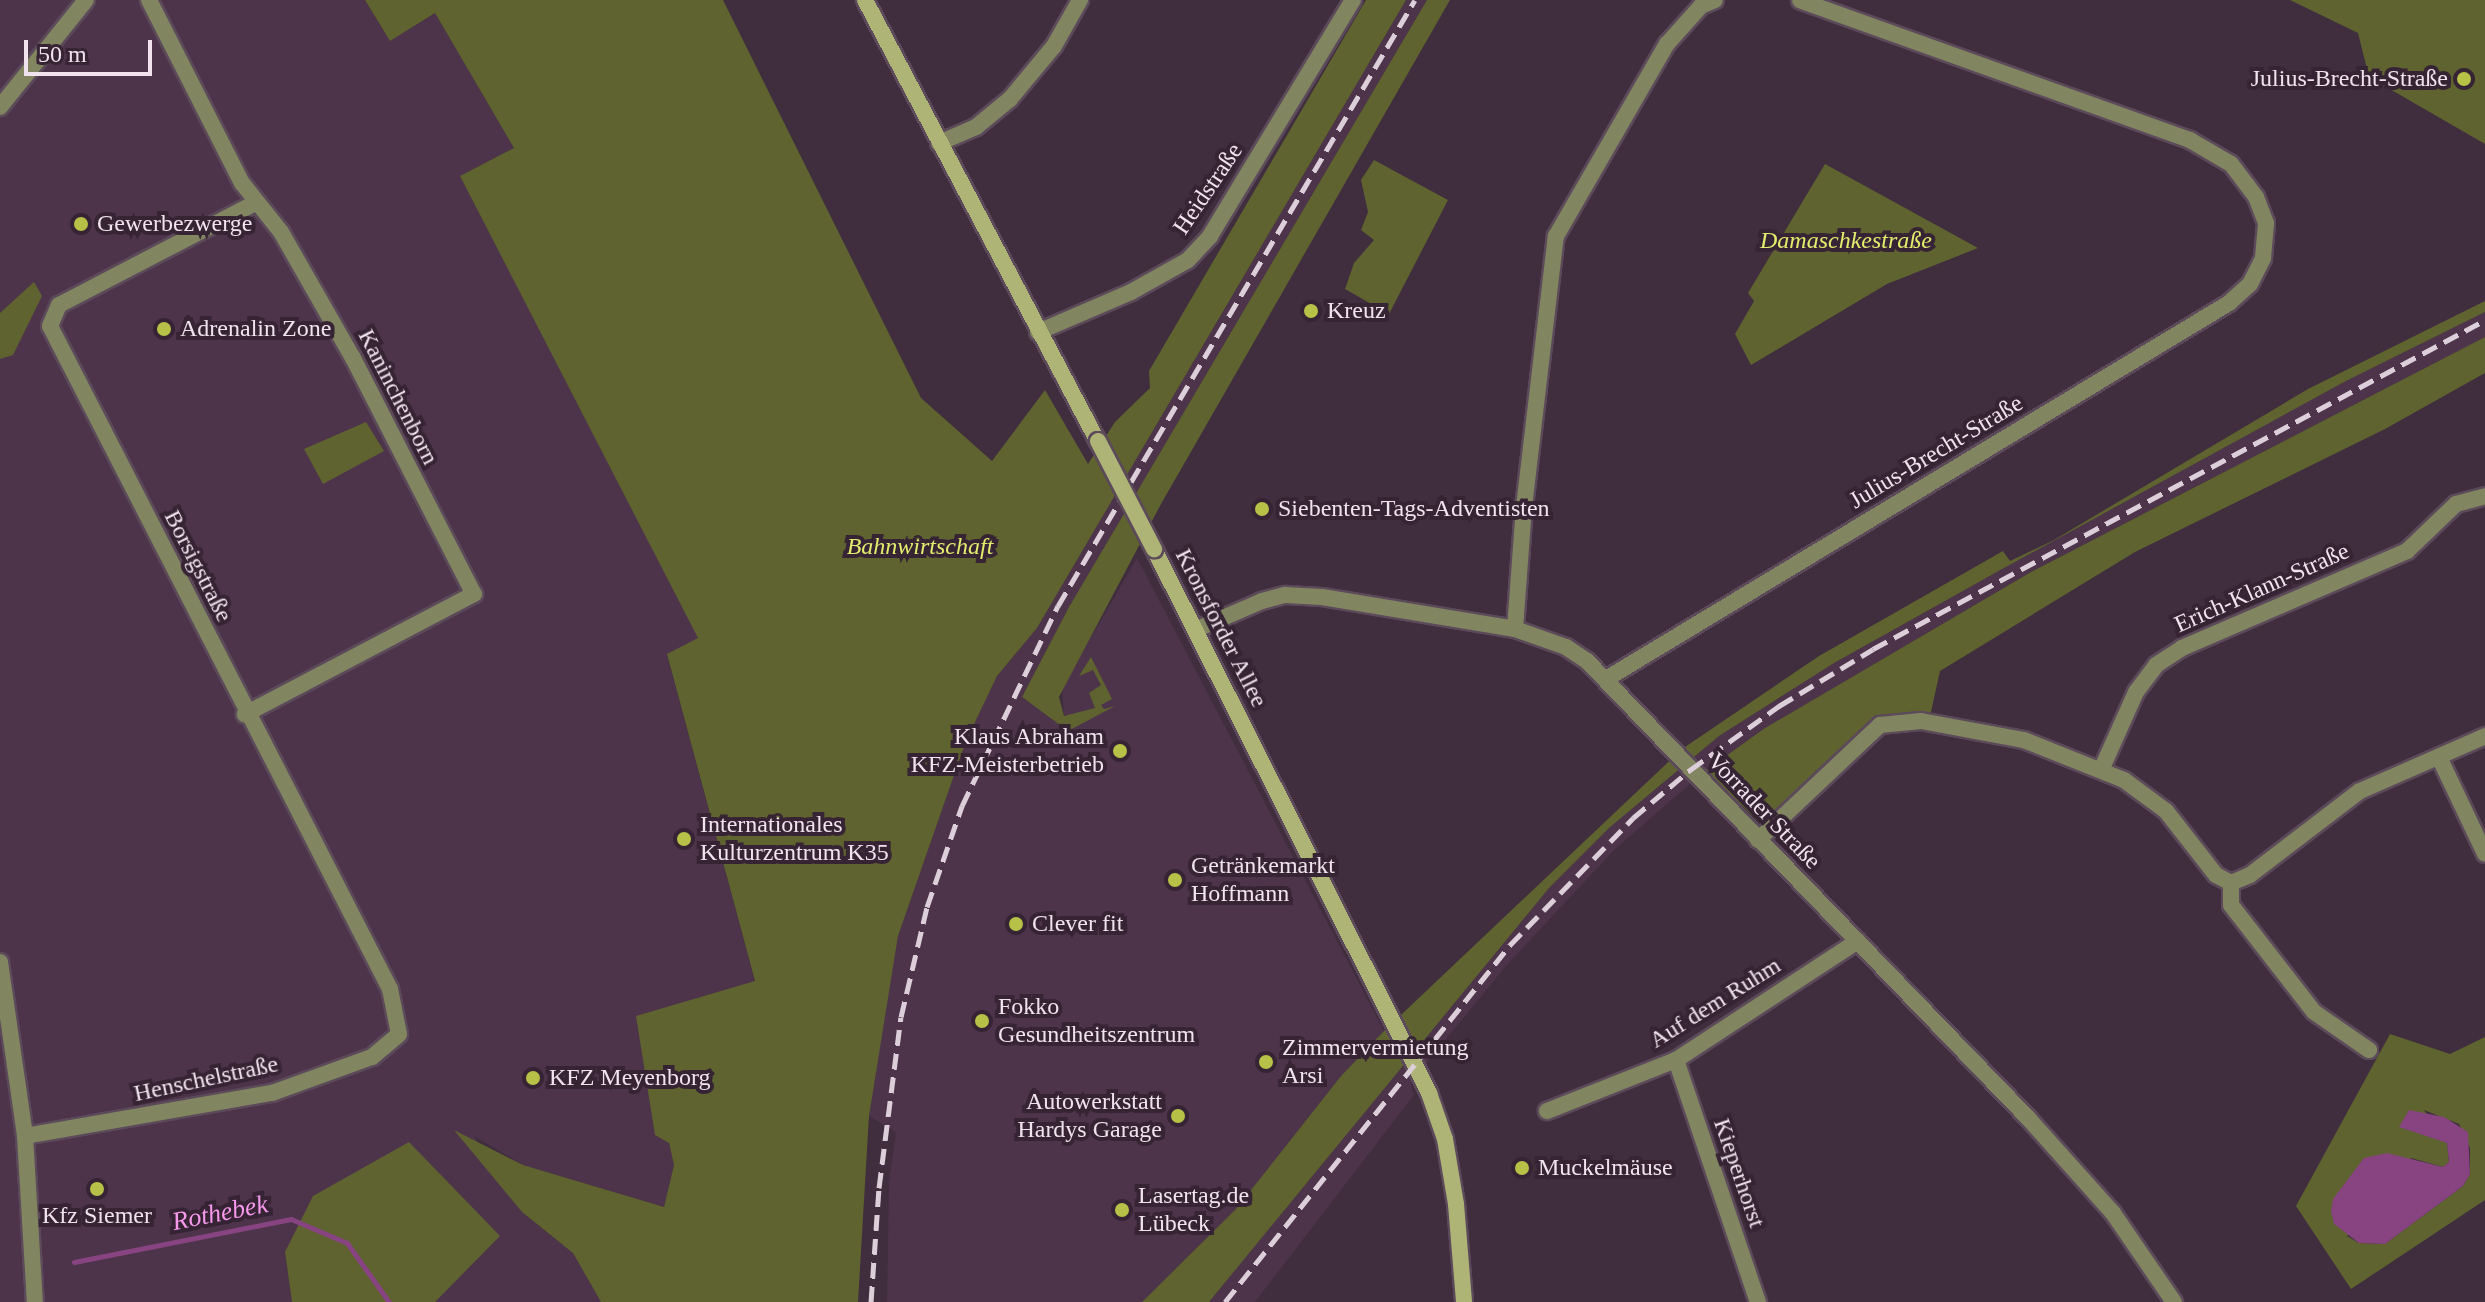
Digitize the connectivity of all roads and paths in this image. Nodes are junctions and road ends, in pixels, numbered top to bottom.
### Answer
1 (86, 0) edge
2 (149, 0) edge
3 (865, 0) edge
4 (1080, 0) edge
5 (1353, 0) edge
6 (1715, 0) edge
7 (1800, 0) edge
8 (0, 107) edge
9 (939, 143) junction
10 (257, 202) junction
11 (1038, 332) junction
12 (2485, 496) edge
13 (1515, 629) junction
14 (1195, 630) junction
15 (1606, 679) junction
16 (245, 714) junction
17 (2485, 736) edge
18 (2439, 757) junction
19 (2102, 768) junction
20 (1758, 840) junction
21 (2485, 854) edge
22 (2231, 883) junction
23 (1858, 941) junction
24 (0, 967) edge
25 (390, 1047) joint
26 (2369, 1050) dead end
27 (1676, 1060) junction
28 (1547, 1111) dead end
29 (25, 1136) junction
30 (35, 1302) edge
31 (1464, 1302) edge
32 (1758, 1302) edge
33 (2174, 1302) edge

1 - 8 street
2 - 10 street, Kaninchenborn
3 - 9 main road, Kronsforder Allee
4 - 9 street
5 - 11 street, Heidstraße
6 - 13 street
7 - 15 street, Julius-Brecht-Straße
9 - 11 main road, Kronsforder Allee
10 - 16 street, Borsigstraße
10 - 16 street, Kaninchenborn
11 - 14 main road, Kronsforder Allee, bridge
12 - 19 street, Erich-Klann-Straße
13 - 14 street, Vorrader Straße
13 - 15 street, Vorrader Straße
14 - 31 main road, Kronsforder Allee
15 - 20 street, Vorrader Straße
16 - 25 street, Borsigstraße
17 - 18 street
18 - 21 street
18 - 22 street
19 - 20 street
19 - 22 street
20 - 23 street, Vorrader Straße
22 - 26 street
23 - 27 street, Auf dem Ruhm
23 - 33 street, Vorrader Straße
24 - 29 street
25 - 29 street, Henschelstraße
27 - 28 street, Auf dem Ruhm
27 - 32 street, Kieperhorst
29 - 30 street

